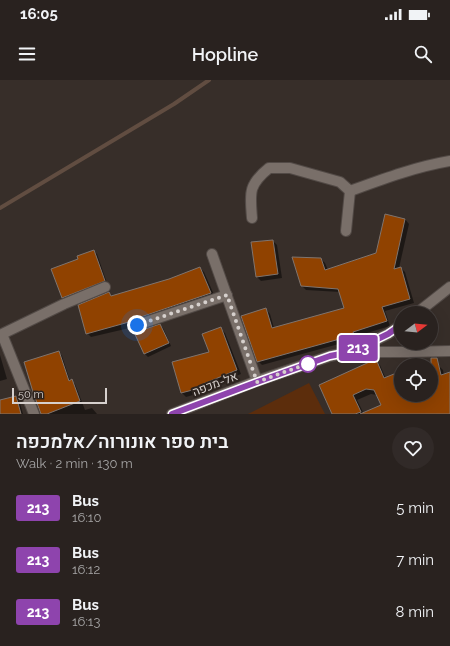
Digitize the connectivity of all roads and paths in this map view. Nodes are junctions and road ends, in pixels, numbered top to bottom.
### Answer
1 (450, 161) edge
2 (350, 191) junction
3 (252, 218) dead end
4 (346, 231) dead end
5 (212, 254) dead end
6 (450, 287) edge
7 (105, 288) dead end
8 (227, 295) junction
9 (426, 306) edge
10 (137, 325) dead end
11 (394, 330) edge
12 (450, 351) edge
13 (351, 352) junction
14 (257, 382) junction
15 (34, 414) edge
16 (172, 414) edge

1 - 2 street
2 - 3 street
2 - 4 street
5 - 8 street
6 - 9 street
7 - 15 street
8 - 10 street
8 - 14 street
11 - 13 street, אל-מכפה
12 - 13 street
13 - 14 street, אל-מכפה
14 - 16 street, אל-מכפה

